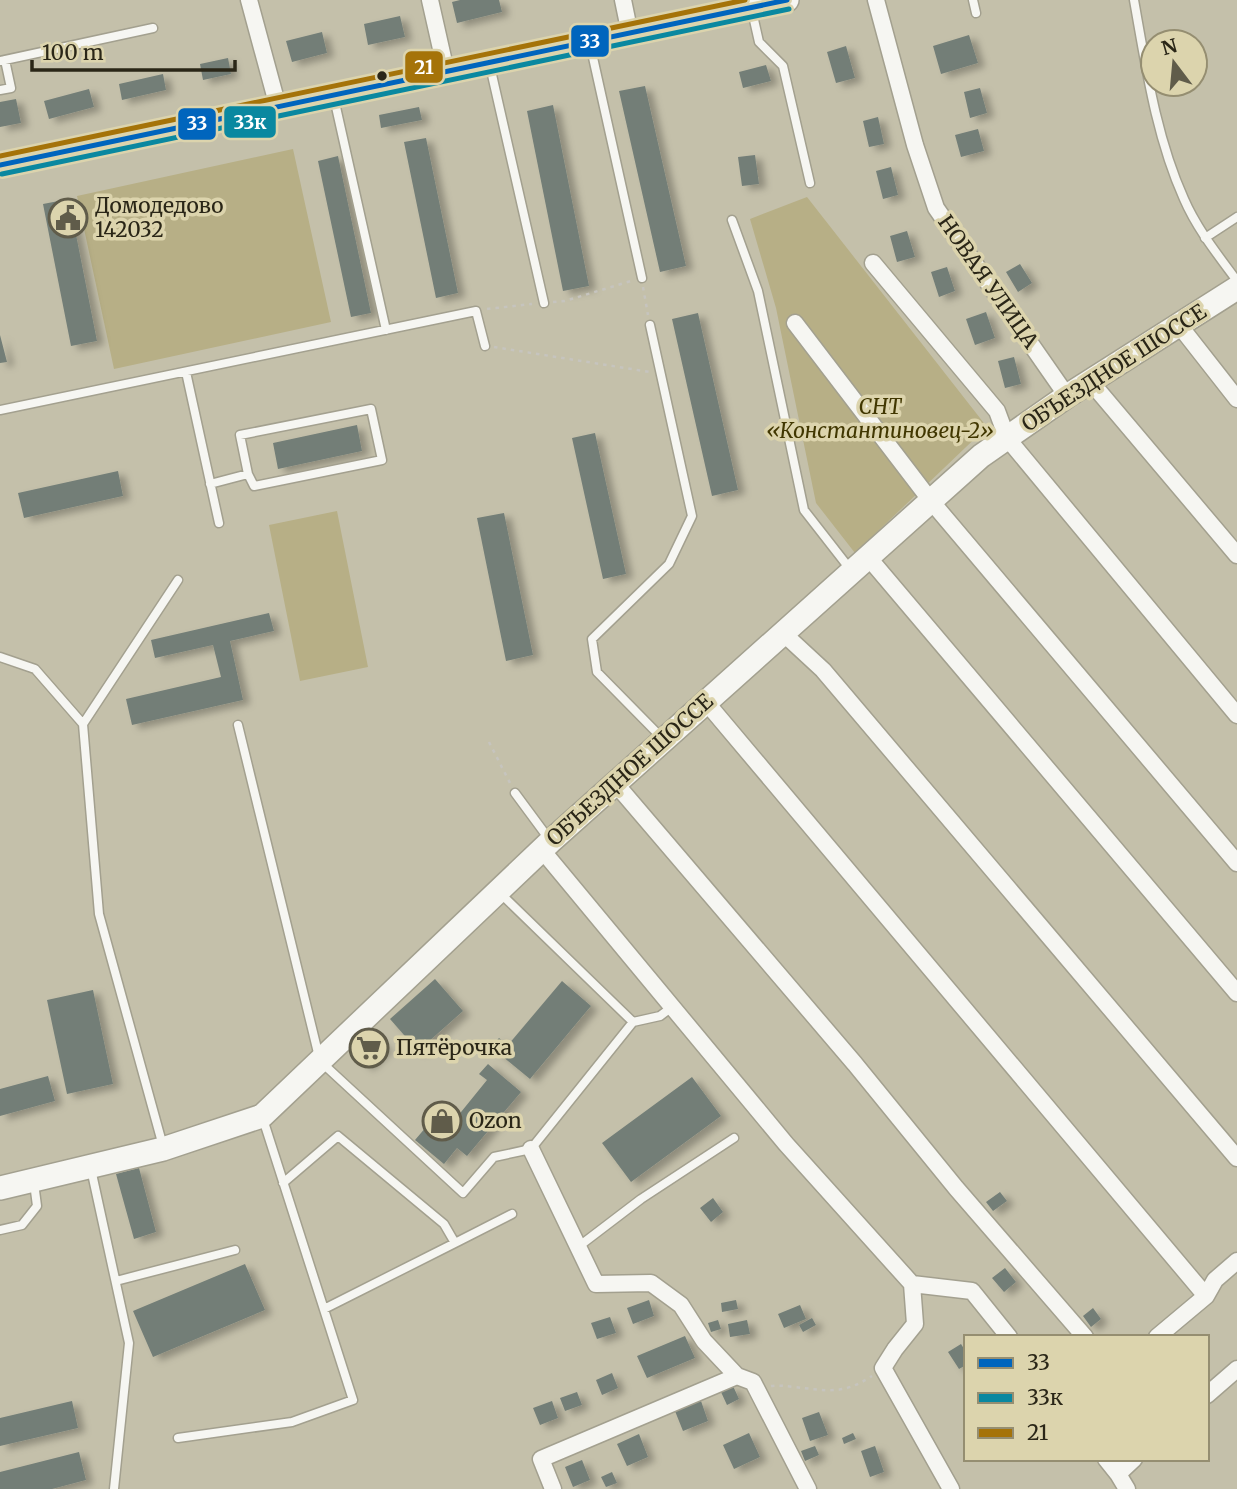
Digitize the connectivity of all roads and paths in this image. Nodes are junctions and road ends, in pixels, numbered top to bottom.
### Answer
1 (249, 0) edge
2 (430, 0) edge
3 (623, 0) edge
4 (787, 0) edge
5 (876, 0) edge
6 (973, 0) edge
7 (1133, 0) edge
8 (751, 8) junction
9 (976, 13) dead end
10 (153, 28) dead end
11 (630, 34) junction
12 (590, 44) junction
13 (2, 60) edge
14 (489, 63) junction
15 (446, 71) junction
16 (0, 90) edge
17 (333, 95) junction
18 (278, 107) junction
19 (0, 165) edge
20 (810, 183) dead end
21 (1237, 218) edge
22 (732, 220) dead end
23 (1205, 238) junction
24 (873, 262) dead end
25 (642, 278) junction
26 (1237, 281) edge
27 (1237, 288) edge
28 (544, 303) junction
29 (476, 311) junction
30 (795, 323) dead end
31 (650, 325) joint
32 (1179, 325) junction
33 (386, 330) junction
34 (485, 346) joint
35 (186, 372) junction
36 (660, 373) junction
37 (1090, 381) junction
38 (1067, 396) junction
39 (1237, 399) edge
40 (0, 410) edge
41 (1007, 438) junction
42 (248, 474) junction
43 (210, 484) junction
44 (931, 500) junction
45 (219, 523) dead end
46 (1237, 555) edge
47 (860, 564) junction
48 (178, 580) dead end
49 (783, 633) junction
50 (0, 657) edge
51 (706, 702) junction
52 (1237, 715) edge
53 (83, 724) junction
54 (237, 725) dead end
55 (664, 740) junction
56 (489, 742) dead end
57 (615, 783) junction
58 (515, 793) joint
59 (546, 845) junction
60 (1237, 863) edge
61 (498, 891) junction
62 (1237, 993) edge
63 (672, 1007) junction
64 (633, 1022) junction
65 (320, 1060) junction
66 (262, 1116) junction
67 (734, 1138) dead end
68 (163, 1149) junction
69 (531, 1149) junction
70 (1237, 1158) edge
71 (91, 1166) junction
72 (33, 1180) junction
73 (284, 1183) junction
74 (0, 1188) edge
75 (512, 1214) dead end
76 (0, 1230) edge
77 (456, 1243) junction
78 (578, 1248) junction
79 (235, 1250) dead end
80 (1237, 1261) edge
81 (116, 1281) junction
82 (912, 1284) junction
83 (1206, 1296) junction
84 (324, 1309) junction
85 (1007, 1335) edge
86 (1083, 1335) edge
87 (1159, 1335) edge
88 (883, 1368) junction
89 (1237, 1369) edge
90 (737, 1376) junction
91 (757, 1390) junction
92 (1209, 1393) edge
93 (178, 1438) dead end
94 (1108, 1461) edge
95 (1132, 1461) edge
96 (1118, 1474) junction
97 (114, 1489) edge
98 (552, 1489) edge
99 (808, 1489) edge
100 (951, 1489) edge
101 (1127, 1489) edge

1 - 18 street
2 - 15 street
3 - 11 street
4 - 8 main road
5 - 38 street, НОВАЯ УЛИЦА
6 - 9 lane
7 - 23 lane
8 - 11 main road
8 - 20 lane
10 - 13 lane
11 - 12 main road
12 - 14 main road
12 - 25 lane
13 - 16 lane
14 - 15 main road
14 - 28 lane
15 - 17 main road
17 - 18 main road
17 - 33 lane
18 - 19 main road
21 - 23 lane
22 - 47 lane
23 - 26 lane
24 - 41 street
25 - 28 path
25 - 31 path
27 - 32 main road, ОБЪЕЗДНОЕ ШОССЕ
28 - 29 path
29 - 33 lane
29 - 34 lane
30 - 44 street
31 - 36 lane
32 - 37 main road, ОБЪЕЗДНОЕ ШОССЕ
32 - 39 street
33 - 35 lane
34 - 36 path
35 - 40 lane
35 - 43 lane
36 - 55 lane
37 - 38 main road, ОБЪЕЗДНОЕ ШОССЕ
37 - 46 street
38 - 41 main road, ОБЪЕЗДНОЕ ШОССЕ
41 - 44 main road, ОБЪЕЗДНОЕ ШОССЕ
41 - 52 street
42 - 42 lane
42 - 43 lane
43 - 45 lane
44 - 47 main road, ОБЪЕЗДНОЕ ШОССЕ
44 - 60 street
47 - 49 main road, ОБЪЕЗДНОЕ ШОССЕ
47 - 62 street
48 - 53 lane
49 - 51 main road, ОБЪЕЗДНОЕ ШОССЕ
49 - 70 street
50 - 53 lane
51 - 55 main road, ОБЪЕЗДНОЕ ШОССЕ
51 - 83 street
53 - 68 lane
54 - 65 lane
55 - 57 main road, ОБЪЕЗДНОЕ ШОССЕ
56 - 58 path
57 - 59 main road, ОБЪЕЗДНОЕ ШОССЕ
57 - 86 street
58 - 59 lane
59 - 61 main road, ОБЪЕЗДНОЕ ШОССЕ
59 - 63 street
61 - 64 lane
61 - 65 main road, ОБЪЕЗДНОЕ ШОССЕ
63 - 64 lane
63 - 82 street
64 - 69 lane
65 - 66 main road, ОБЪЕЗДНОЕ ШОССЕ
65 - 69 lane
66 - 68 main road, ОБЪЕЗДНОЕ ШОССЕ
66 - 73 lane
67 - 78 lane
68 - 71 main road, ОБЪЕЗДНОЕ ШОССЕ
69 - 78 street
71 - 72 main road, ОБЪЕЗДНОЕ ШОССЕ
71 - 81 lane
72 - 74 main road, ОБЪЕЗДНОЕ ШОССЕ
72 - 76 lane
73 - 77 lane
73 - 84 lane
75 - 77 lane
77 - 84 lane
78 - 90 street
79 - 81 lane
80 - 83 street
81 - 97 lane
82 - 85 street
82 - 88 street
83 - 87 street
84 - 93 lane
88 - 91 path
88 - 100 street
89 - 92 street
90 - 91 street
90 - 98 street
91 - 99 street
94 - 96 street
95 - 96 street
96 - 101 street

